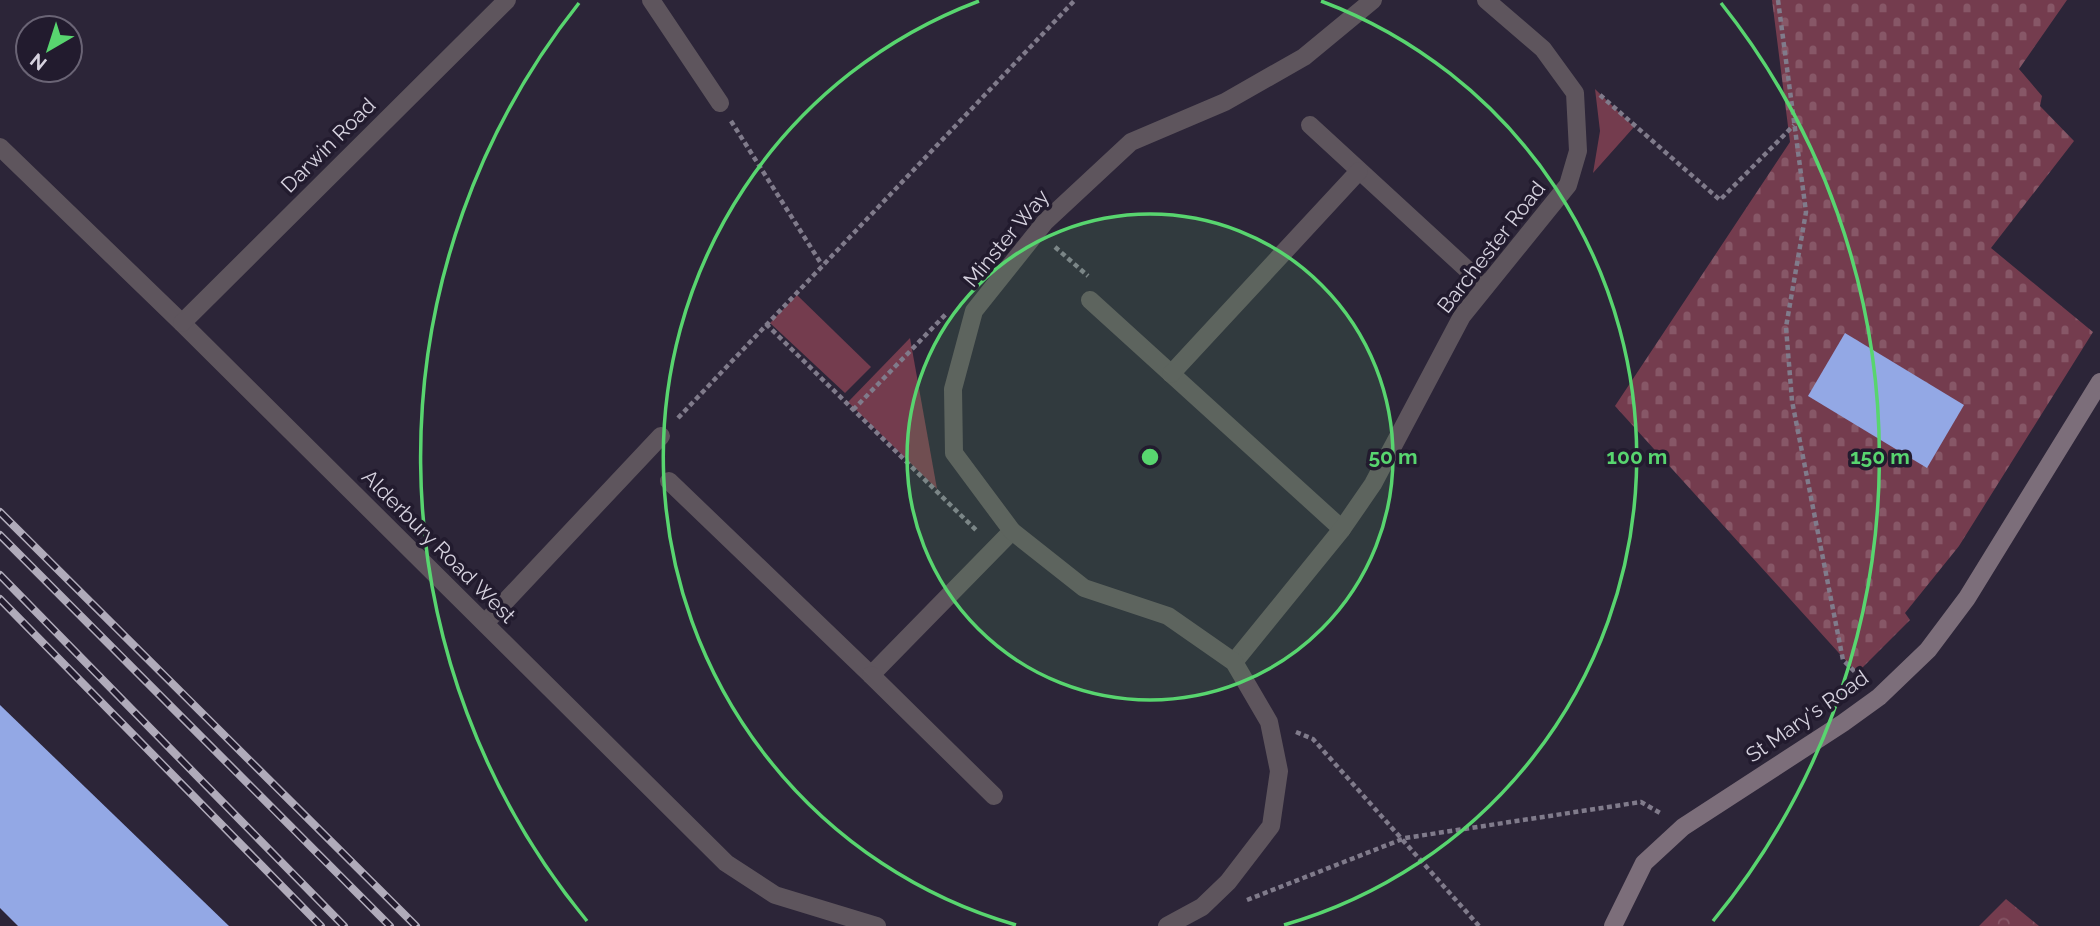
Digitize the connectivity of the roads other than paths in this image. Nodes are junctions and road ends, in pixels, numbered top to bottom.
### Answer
1 (507, 0) edge
2 (652, 0) edge
3 (1373, 0) edge
4 (1486, 0) edge
5 (720, 103) road end
6 (1310, 125) dead end
7 (0, 147) edge
8 (1359, 171) junction
9 (1485, 286) junction
10 (1090, 300) road end
11 (182, 323) junction
12 (1171, 374) junction
13 (2100, 382) edge
14 (661, 436) road end
15 (668, 481) dead end
16 (1342, 529) junction
17 (1012, 531) junction
18 (485, 623) junction
19 (1234, 662) junction
20 (871, 675) junction
21 (995, 796) dead end
22 (877, 926) edge
23 (1167, 926) edge
24 (1613, 926) edge

1 - 11 street, Darwin Road
2 - 5 street
3 - 17 street, Minster Way
4 - 9 street, Barchester Road
6 - 8 street
7 - 11 street, Alderbury Road West
8 - 9 street
8 - 12 street
9 - 16 street, Barchester Road
10 - 12 street
11 - 18 street, Alderbury Road West
12 - 16 street
13 - 24 street, St Mary's Road
14 - 18 street
15 - 20 street
16 - 19 street, Barchester Road
17 - 19 street, Minster Way
17 - 20 street
18 - 22 street, Alderbury Road West
19 - 23 street, Minster Way
20 - 21 street

